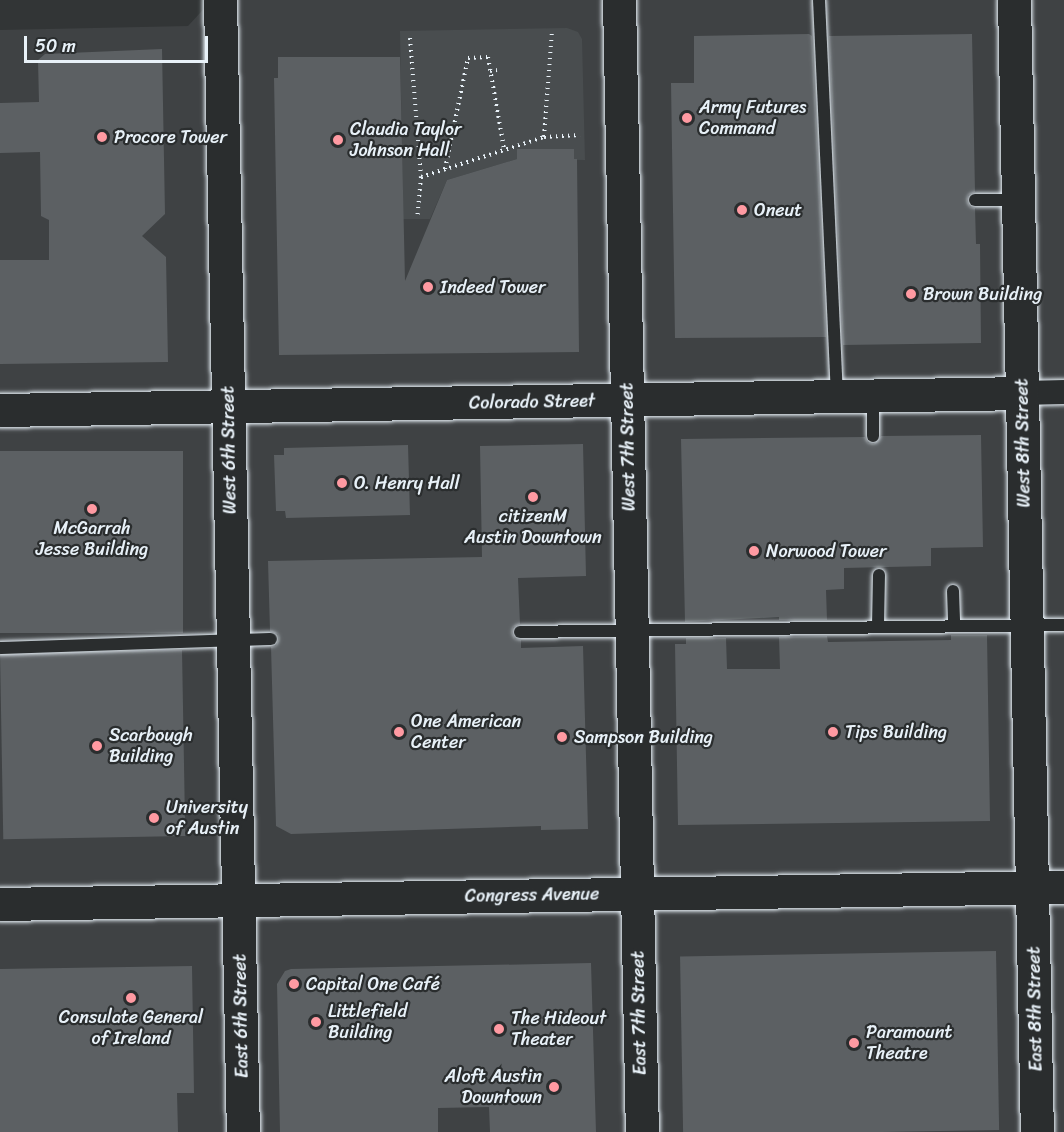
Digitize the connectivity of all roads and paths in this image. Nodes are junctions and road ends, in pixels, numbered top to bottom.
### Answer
1 (220, 0) edge
2 (619, 0) edge
3 (819, 0) edge
4 (1014, 0) edge
5 (552, 31) dead end
6 (410, 38) dead end
7 (497, 70) dead end
8 (490, 71) junction
9 (580, 135) dead end
10 (544, 136) junction
11 (504, 149) junction
12 (445, 169) junction
13 (421, 177) junction
14 (975, 200) dead end
15 (1018, 200) junction
16 (417, 219) dead end
17 (1064, 392) edge
18 (1022, 393) junction
19 (837, 396) junction
20 (873, 396) junction
21 (627, 400) junction
22 (228, 407) junction
23 (0, 410) edge
24 (873, 436) dead end
25 (879, 575) dead end
26 (953, 591) dead end
27 (954, 624) junction
28 (1027, 624) junction
29 (1064, 625) edge
30 (878, 626) junction
31 (631, 629) junction
32 (520, 632) dead end
33 (271, 639) dead end
34 (233, 641) junction
35 (0, 648) edge
36 (1048, 886) edge
37 (637, 893) junction
38 (238, 900) junction
39 (0, 904) edge
40 (243, 1132) edge
41 (642, 1132) edge
42 (1037, 1132) edge

1 - 22 main road, West 6th Street
2 - 21 main road, West 7th Street
3 - 19 lane
4 - 15 main road, West 8th Street
5 - 10 path
6 - 13 path
7 - 8 path
8 - 11 path
8 - 12 path
9 - 10 path
10 - 11 path
11 - 12 path
12 - 13 path
13 - 16 path
14 - 15 lane
15 - 18 main road, West 8th Street
17 - 18 street, Colorado Street
18 - 20 main road, Colorado Street
18 - 28 main road, West 8th Street
19 - 20 main road, Colorado Street
19 - 21 main road, Colorado Street
20 - 24 lane
21 - 22 main road, Colorado Street
21 - 31 main road, West 7th Street
22 - 23 main road, Colorado Street
22 - 34 main road, West 6th Street
25 - 30 lane
26 - 27 lane
27 - 28 lane
27 - 30 lane
28 - 29 lane
28 - 36 main road, West 8th Street
30 - 31 lane
31 - 32 lane
31 - 37 main road, West 7th Street
33 - 34 lane
34 - 35 lane
34 - 38 main road, West 6th Street
36 - 37 main road, Congress Avenue
36 - 42 main road, East 8th Street
37 - 38 main road, Congress Avenue
37 - 41 main road, East 7th Street
38 - 39 main road, Congress Avenue
38 - 40 main road, East 6th Street

